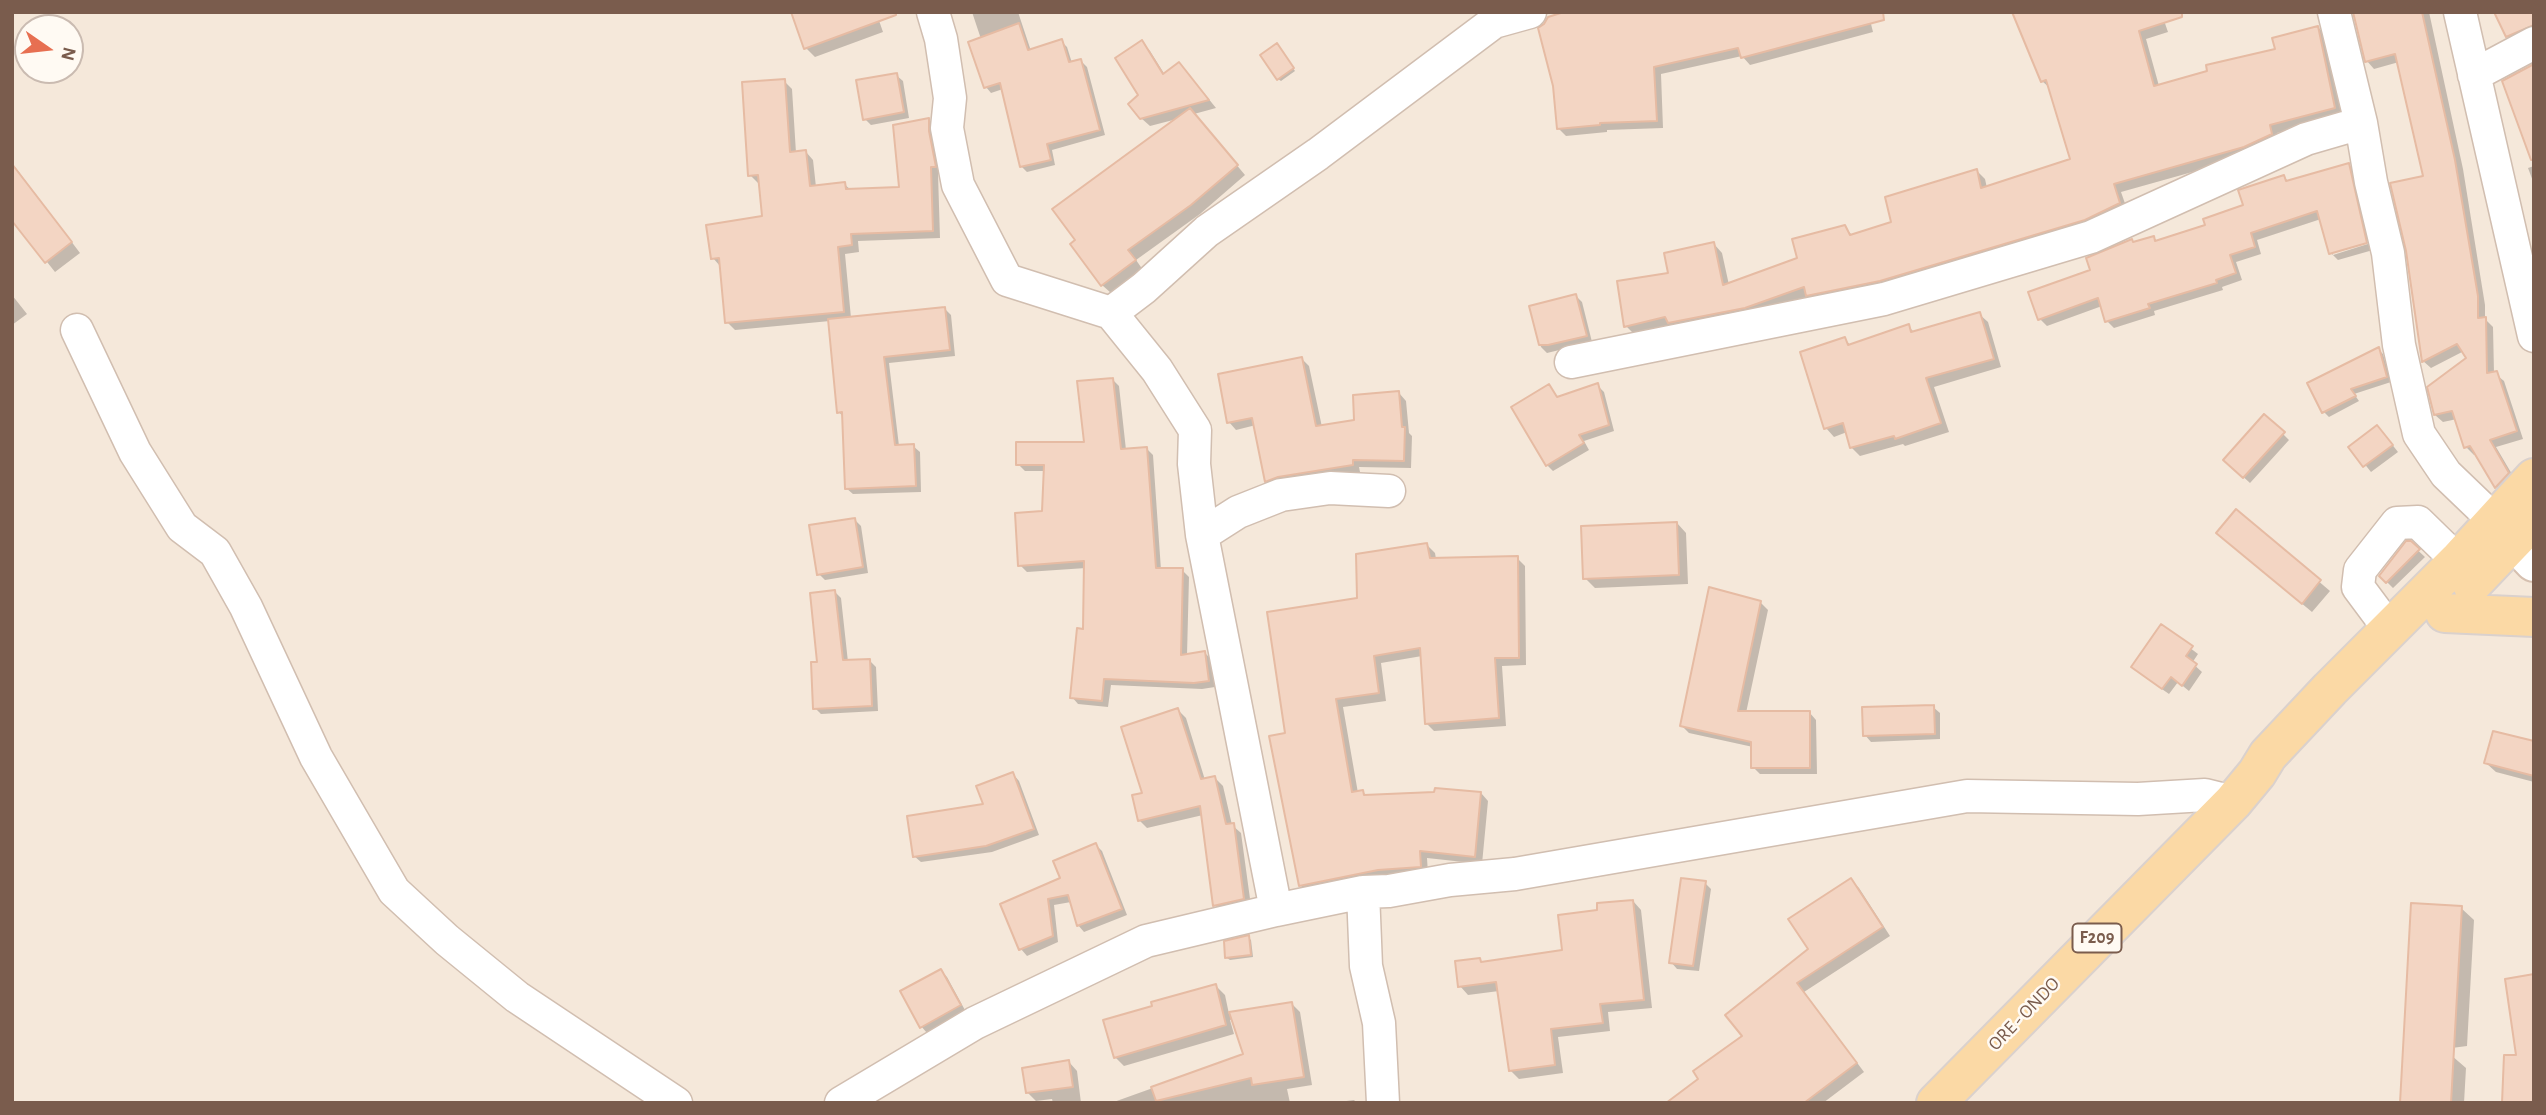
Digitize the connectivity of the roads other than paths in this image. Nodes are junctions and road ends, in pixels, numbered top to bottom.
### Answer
1 (933, 12) edge
2 (1530, 12) edge
3 (2334, 12) edge
4 (2460, 12) edge
5 (1492, 17) edge
6 (2534, 43) edge
7 (2474, 75) junction
8 (2361, 123) junction
9 (1111, 313) junction
10 (77, 330) dead end
11 (2534, 337) edge
12 (1571, 362) dead end
13 (2534, 478) edge
14 (1390, 491) dead end
15 (1202, 535) junction
16 (2519, 536) edge
17 (2458, 561) junction
18 (2445, 613) junction
19 (2534, 617) edge
20 (2390, 630) junction
21 (2257, 773) junction
22 (2233, 802) junction
23 (1363, 892) junction
24 (1276, 910) junction
25 (676, 1103) edge
26 (841, 1103) edge
27 (1383, 1103) edge
28 (1936, 1103) edge

1 - 9 street
2 - 5 street
3 - 8 street
4 - 7 street
5 - 9 street
6 - 7 street
7 - 11 street
8 - 12 street
8 - 16 street
9 - 15 street
10 - 25 street
13 - 16 main road, F209
14 - 15 street
15 - 24 street
16 - 17 main road, F209
16 - 18 main road, F209
17 - 20 main road, F209
17 - 20 street
18 - 19 main road
18 - 21 main road, F209
20 - 21 main road, F209
21 - 22 main road, ORE - ONDO / F209
22 - 23 street
22 - 28 main road, ORE - ONDO / F209
23 - 24 street
23 - 27 street
24 - 26 street

